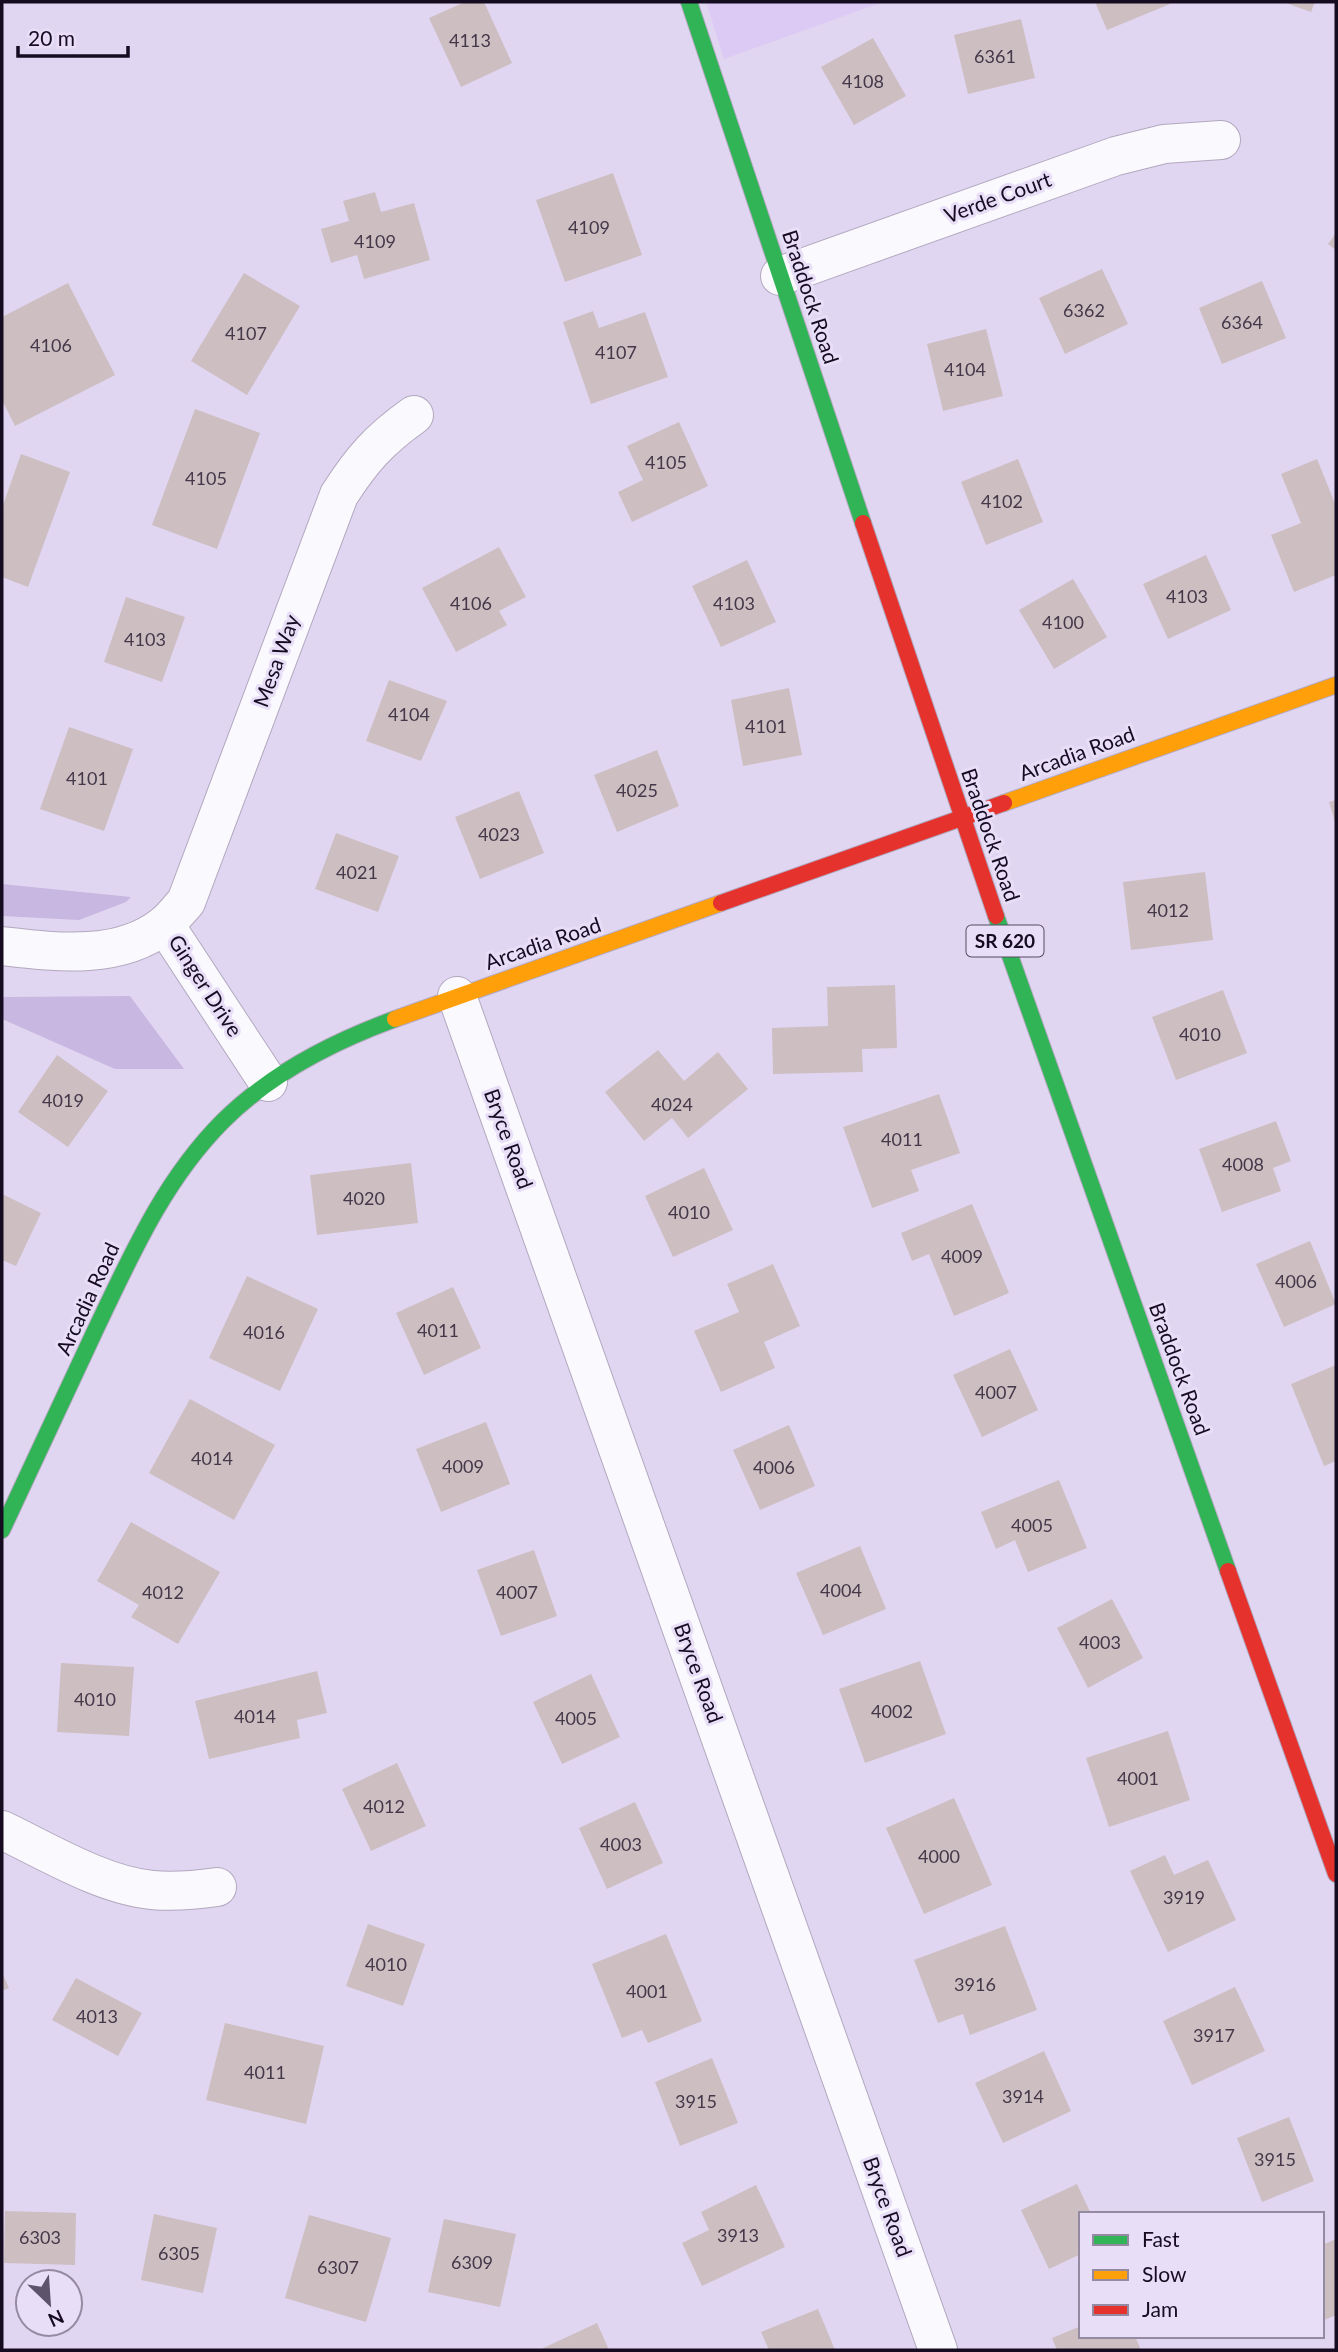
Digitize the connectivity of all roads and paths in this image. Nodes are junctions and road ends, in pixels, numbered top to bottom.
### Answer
1 (689, 2) edge
2 (1222, 140) dead end
3 (780, 276) junction
4 (414, 415) dead end
5 (1336, 685) edge
6 (961, 818) junction
7 (165, 925) junction
8 (2, 946) edge
9 (457, 996) junction
10 (268, 1082) junction
11 (2, 1530) edge
12 (2, 1830) edge
13 (1336, 1874) edge
14 (217, 1887) dead end
15 (938, 2350) edge

1 - 3 main road, Braddock Road / SR 620
2 - 3 street, Verde Court
3 - 6 main road, Braddock Road / SR 620
4 - 7 street, Mesa Way
5 - 6 main road, Arcadia Road
6 - 9 main road, Arcadia Road
6 - 13 main road, Braddock Road / SR 620
7 - 8 street, Ginger Drive
7 - 10 street, Ginger Drive
9 - 10 main road, Arcadia Road
9 - 15 street, Bryce Road
10 - 11 main road, Arcadia Road
12 - 14 street

